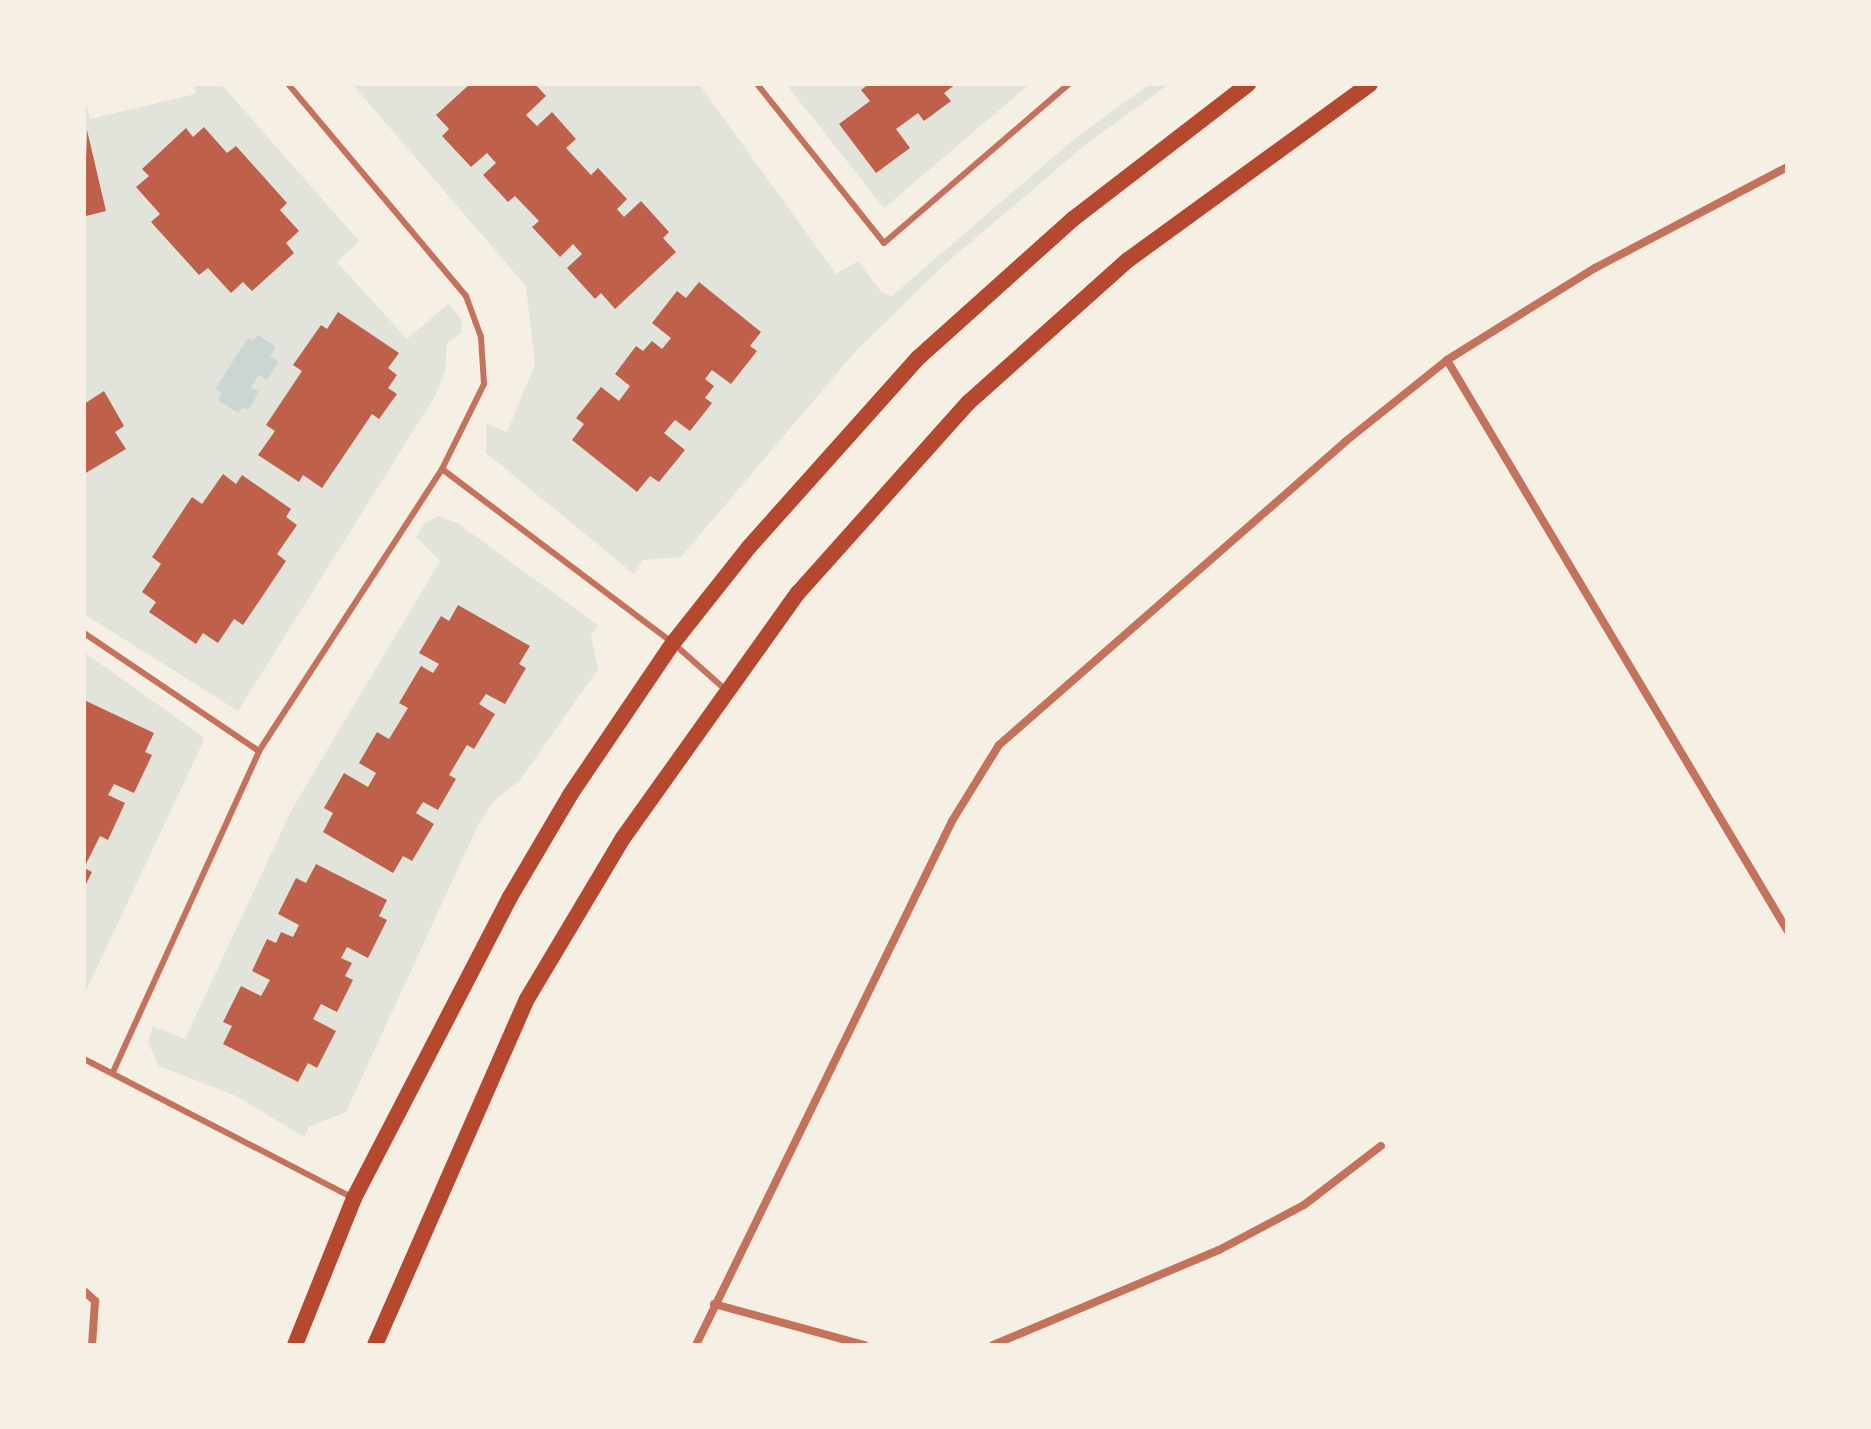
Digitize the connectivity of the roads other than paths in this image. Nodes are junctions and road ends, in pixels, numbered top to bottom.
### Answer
1 (288, 84) edge
2 (757, 84) edge
3 (1069, 84) edge
4 (1248, 84) edge
5 (1370, 84) edge
6 (1787, 167) edge
7 (1447, 360) junction
8 (442, 469) junction
9 (84, 633) edge
10 (673, 643) junction
11 (726, 691) junction
12 (259, 751) junction
13 (1787, 930) edge
14 (84, 1059) edge
15 (113, 1072) junction
16 (1381, 1146) dead end
17 (354, 1198) junction
18 (84, 1291) edge
19 (714, 1304) junction
20 (92, 1345) edge
21 (295, 1345) edge
22 (375, 1345) edge
23 (696, 1345) edge
24 (864, 1345) edge
25 (993, 1345) edge

1 - 8 lane
2 - 3 lane
4 - 10 main road
5 - 11 main road
6 - 7 street
7 - 13 street
7 - 19 street
8 - 10 lane
8 - 12 lane
9 - 12 lane
10 - 11 lane
10 - 17 main road
11 - 22 main road
12 - 15 lane
14 - 15 lane
15 - 17 lane
16 - 25 street
17 - 21 main road
18 - 20 street
19 - 23 street
19 - 24 street

